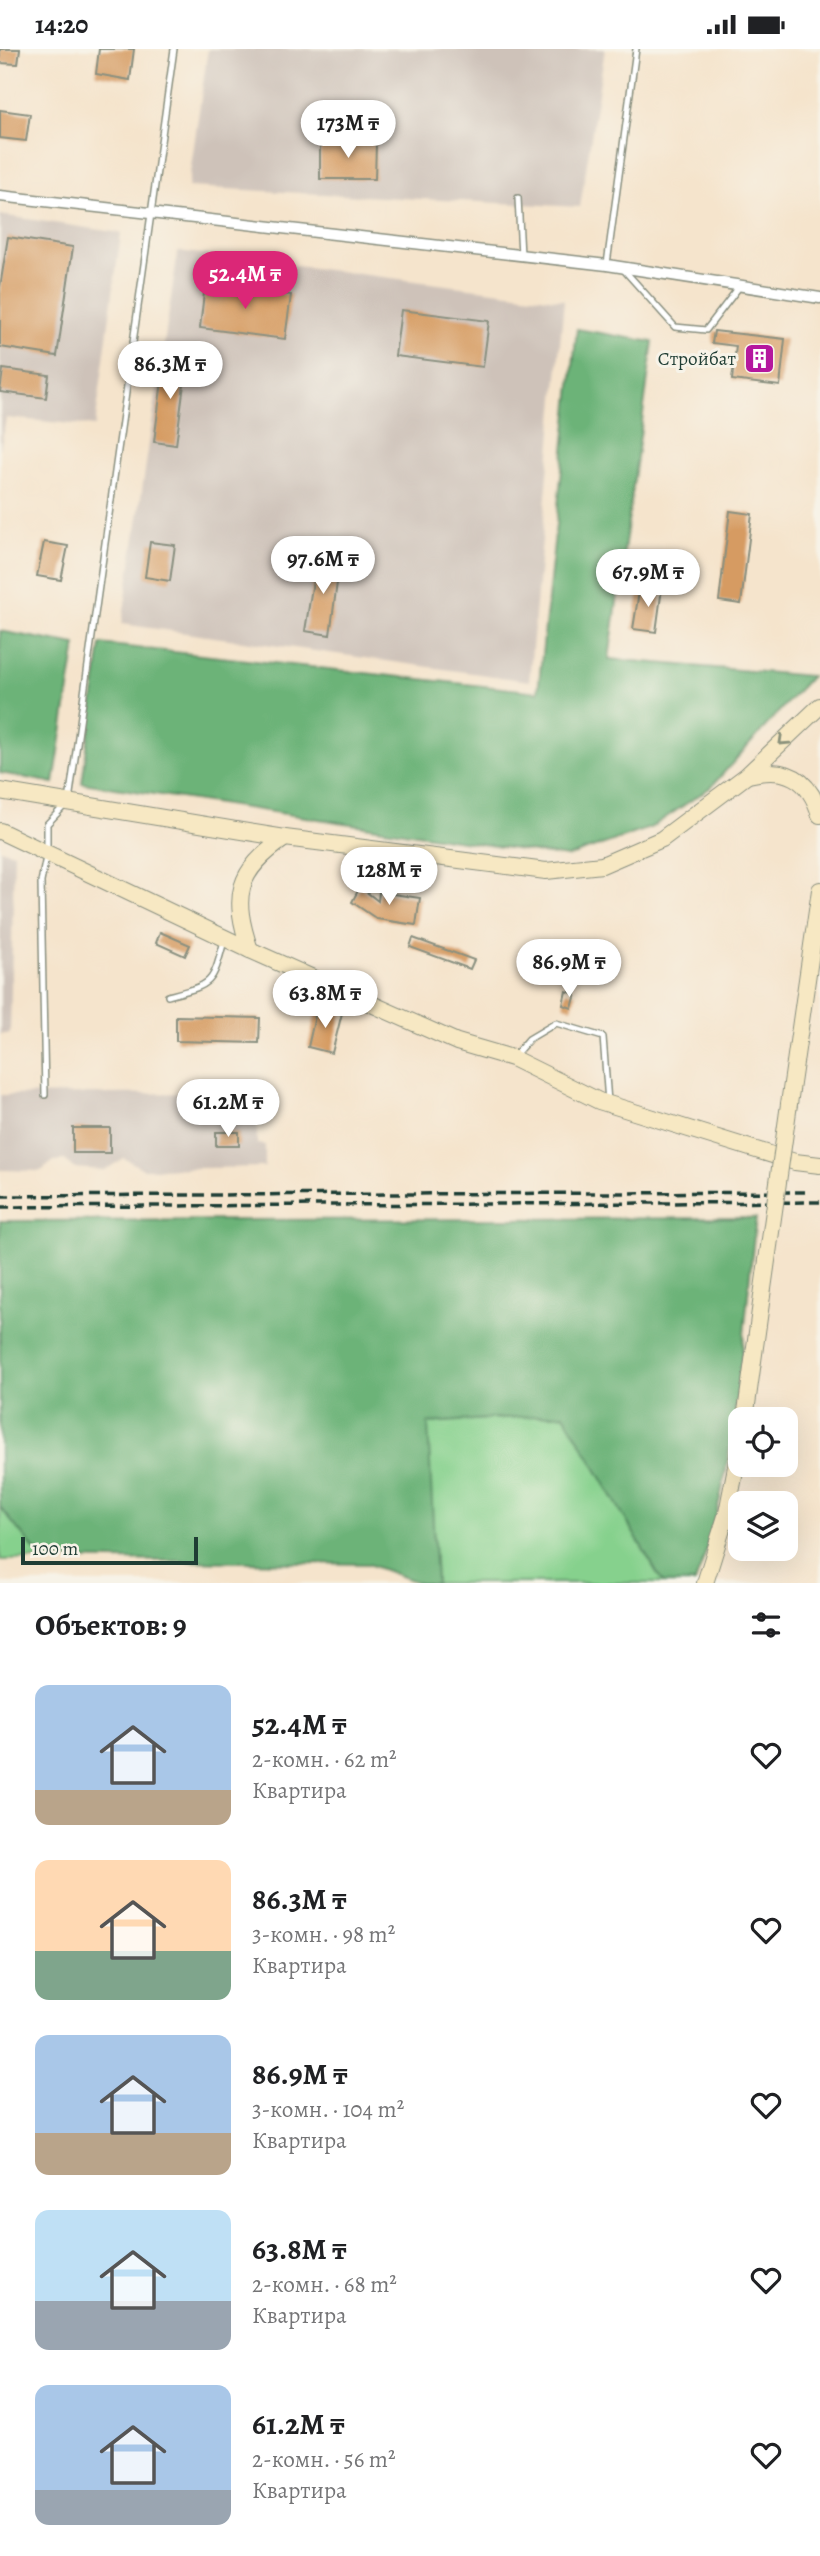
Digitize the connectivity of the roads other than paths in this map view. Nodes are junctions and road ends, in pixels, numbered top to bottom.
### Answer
1 (174, 49) edge
2 (636, 49) edge
3 (0, 196) edge
4 (518, 198) dead end
5 (152, 213) junction
6 (521, 255) junction
7 (607, 265) junction
8 (624, 269) junction
9 (739, 287) junction
10 (820, 298) edge
11 (820, 706) edge
12 (746, 776) junction
13 (0, 791) edge
14 (69, 801) junction
15 (820, 815) edge
16 (0, 831) edge
17 (285, 838) junction
18 (47, 852) junction
19 (820, 890) edge
20 (225, 938) junction
21 (250, 950) junction
22 (168, 996) dead end
23 (512, 1058) junction
24 (45, 1095) dead end
25 (608, 1103) junction
26 (820, 1165) edge
27 (747, 1407) edge
28 (734, 1477) edge
29 (705, 1583) edge

1 - 5 lane
2 - 7 lane
3 - 5 street
4 - 6 lane
5 - 6 street
5 - 14 lane
6 - 7 street
7 - 8 street
8 - 9 street
8 - 9 lane
9 - 10 street
11 -> 12 main road
12 - 15 main road
12 - 17 main road
13 - 14 main road
14 - 17 main road
14 - 18 lane
16 - 18 main road
17 - 21 main road
18 - 20 main road
18 - 24 lane
19 - 27 main road, bridge
20 - 21 main road
20 - 22 lane
21 - 23 main road
23 - 25 main road
23 - 25 lane
25 - 26 main road
28 - 29 main road

